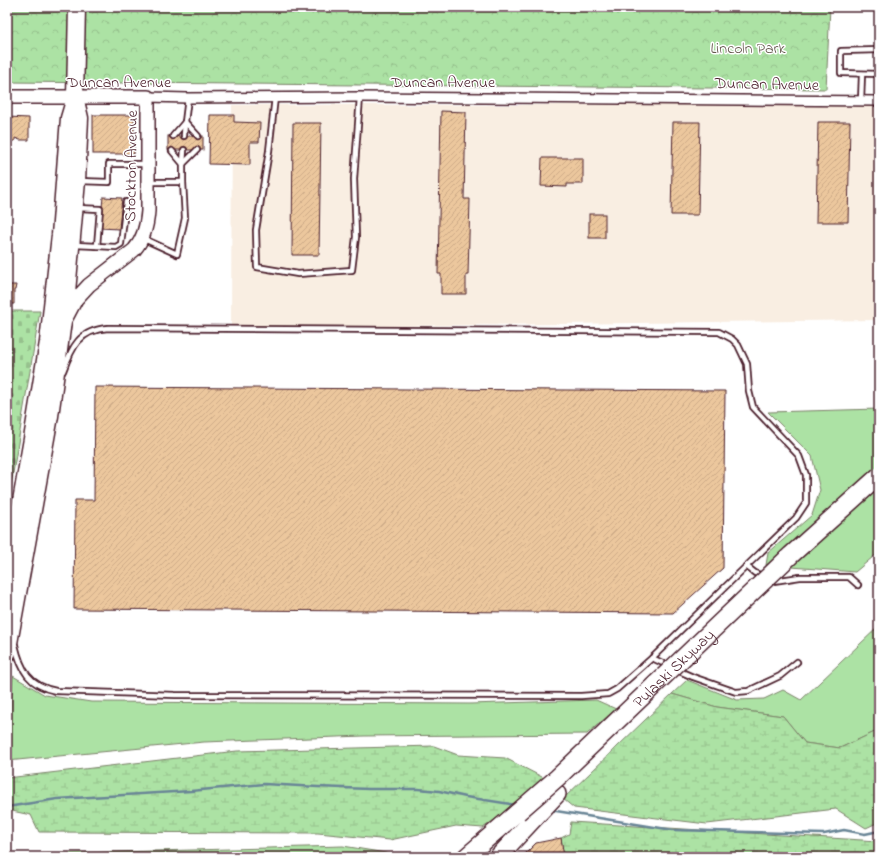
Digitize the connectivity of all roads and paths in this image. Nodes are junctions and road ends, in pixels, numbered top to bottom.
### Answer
1 (77, 7) edge
2 (879, 50) edge
3 (862, 74) junction
4 (879, 74) edge
5 (7, 97) edge
6 (75, 97) junction
7 (148, 97) junction
8 (274, 97) junction
9 (360, 97) junction
10 (188, 98) junction
11 (861, 101) junction
12 (879, 101) edge
13 (185, 122) junction
14 (173, 136) dead end
15 (184, 136) dead end
16 (198, 136) dead end
17 (172, 150) dead end
18 (184, 150) dead end
19 (197, 150) dead end
20 (148, 164) junction
21 (183, 164) junction
22 (77, 181) junction
23 (148, 182) junction
24 (183, 182) junction
25 (126, 202) dead end
26 (75, 208) junction
27 (142, 239) junction
28 (72, 245) junction
29 (97, 246) junction
30 (63, 323) junction
31 (52, 400) junction
32 (879, 476) edge
33 (879, 490) edge
34 (746, 566) junction
35 (7, 580) edge
36 (858, 584) dead end
37 (12, 628) junction
38 (7, 654) edge
39 (652, 658) junction
40 (797, 662) dead end
41 (466, 857) edge
42 (498, 857) edge

1 - 6 highway
2 - 3 lane
3 - 4 lane
3 - 11 lane
5 - 6 main road, Duncan Avenue
6 - 7 main road, Duncan Avenue
6 - 22 highway
6 - 35 highway
7 - 10 street, Duncan Avenue
7 - 20 main road, Stockton Avenue
8 - 9 street, Duncan Avenue
8 - 9 lane
8 - 10 street, Duncan Avenue
9 - 11 street, Duncan Avenue
10 - 13 lane
11 - 12 street, Duncan Avenue
13 - 14 lane
13 - 15 lane
13 - 16 lane
17 - 21 lane
18 - 21 lane
19 - 21 lane
20 - 22 lane
20 - 23 main road, Stockton Avenue
21 - 24 lane
22 - 26 highway
23 - 24 lane
23 - 27 main road, Stockton Avenue
24 - 27 lane
25 - 29 lane
26 - 28 highway
26 - 29 lane
27 - 30 main road, Stockton Avenue
28 - 29 lane
28 - 30 highway
30 - 31 highway
31 - 34 lane
31 - 37 highway
32 - 41 highway, Pulaski Skyway, bridge
33 - 42 highway, Pulaski Skyway
34 - 36 lane
34 - 39 lane
37 - 38 highway
37 - 39 lane
39 - 40 lane

